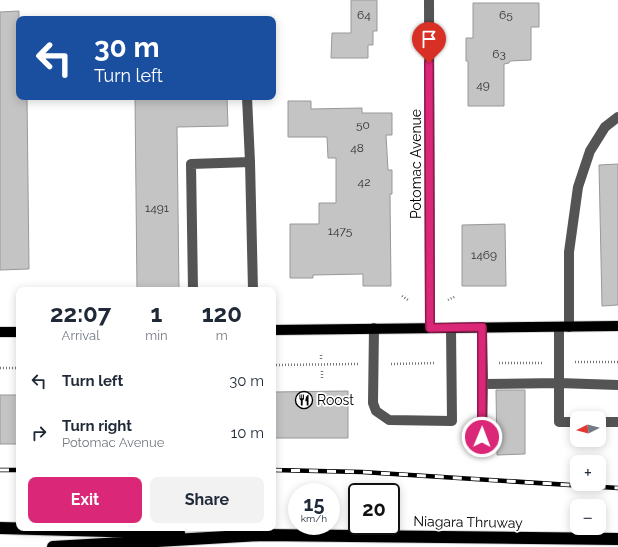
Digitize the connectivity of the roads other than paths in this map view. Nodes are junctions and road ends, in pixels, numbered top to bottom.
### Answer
1 (429, 0) edge
2 (247, 100) edge
3 (618, 117) edge
4 (250, 162) junction
5 (194, 287) edge
6 (253, 287) edge
7 (618, 326) edge
8 (482, 327) junction
9 (564, 327) junction
10 (374, 328) junction
11 (430, 328) junction
12 (451, 328) junction
13 (276, 330) edge
14 (0, 332) edge
15 (16, 332) edge
16 (559, 383) junction
17 (483, 384) junction
18 (618, 385) edge
19 (570, 422) edge
20 (606, 422) edge
21 (618, 422) edge
22 (482, 450) dead end
23 (0, 528) edge
24 (16, 528) edge
25 (112, 531) edge
26 (262, 535) junction
27 (618, 539) edge
28 (53, 547) edge

1 - 11 street, Potomac Avenue
2 - 4 street
3 - 9 street
4 - 5 street
4 - 6 street
7 - 9 main road
8 - 9 main road
8 - 12 main road
8 - 17 street
9 - 16 street
10 - 11 main road
10 - 12 street
10 - 13 main road
11 - 12 main road
14 - 15 main road
16 - 17 street
16 - 18 street
16 - 19 street
17 - 22 street
20 - 21 street
23 - 24 highway
25 - 26 highway
26 - 27 highway, Niagara Thruway
26 - 28 highway, Niagara Thruway

